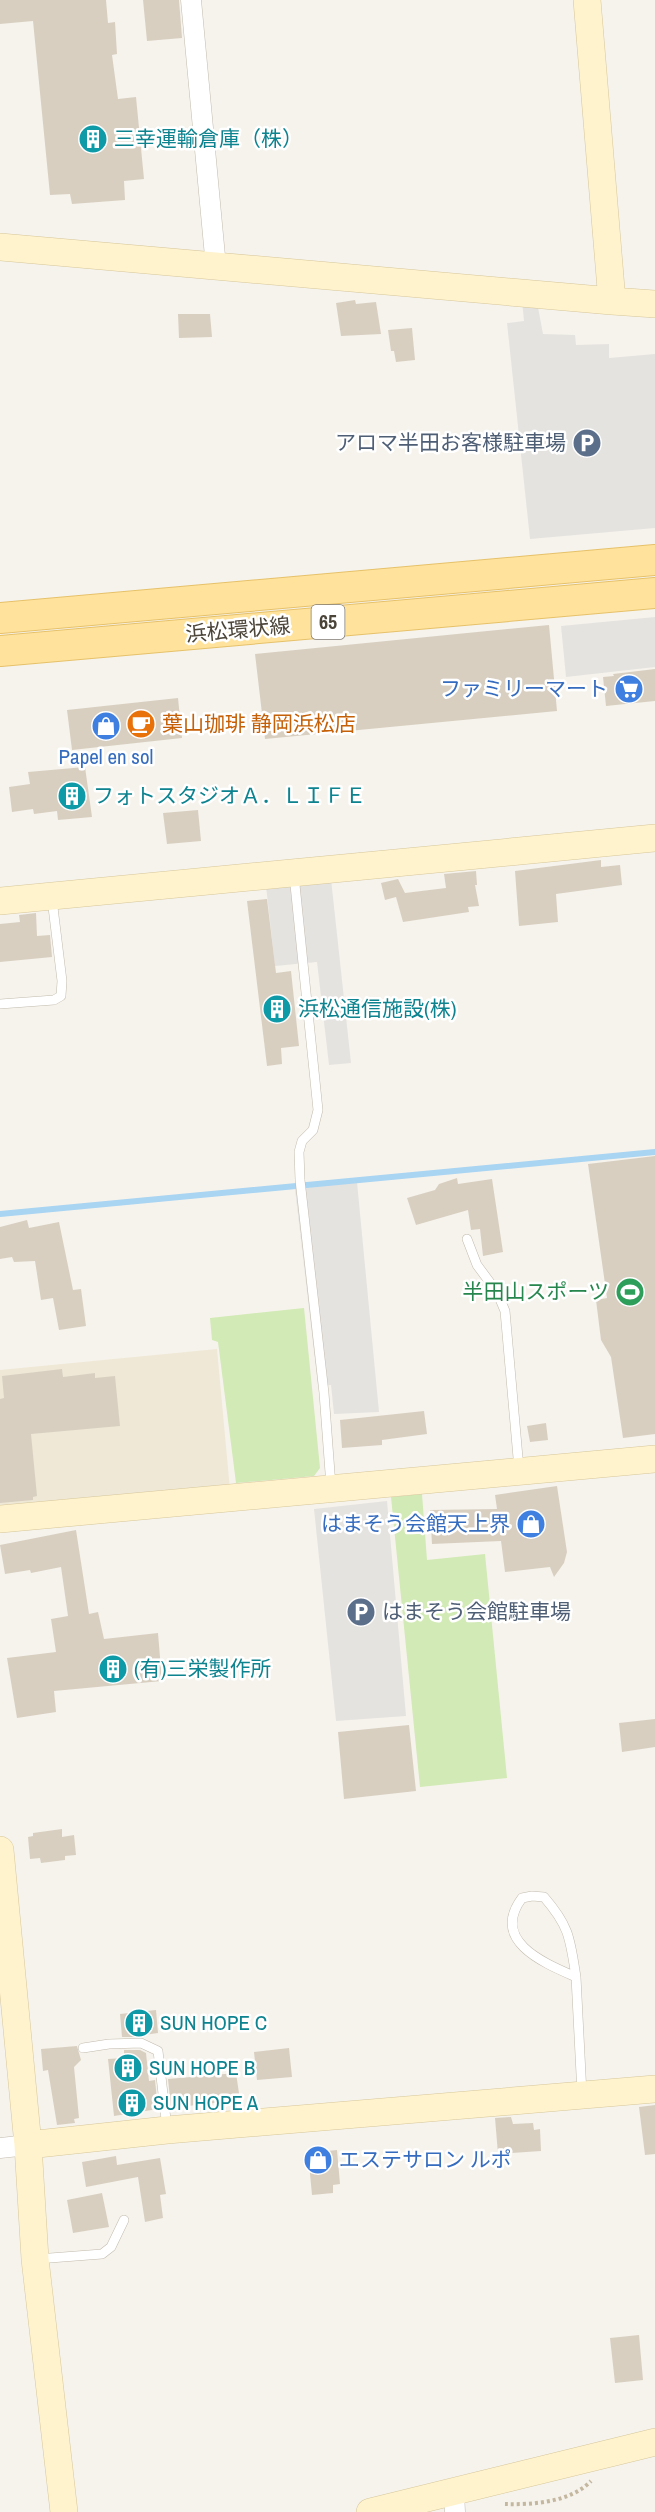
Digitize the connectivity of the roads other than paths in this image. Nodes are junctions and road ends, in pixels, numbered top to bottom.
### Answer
1 (191, 0) edge
2 (587, 0) edge
3 (0, 247) edge
4 (216, 267) junction
5 (612, 301) junction
6 (655, 304) edge
7 (655, 560) edge
8 (655, 592) edge
9 (0, 618) edge
10 (0, 651) edge
11 (655, 838) edge
12 (294, 873) junction
13 (52, 896) junction
14 (0, 901) edge
15 (0, 1005) edge
16 (467, 1239) dead end
17 (655, 1459) edge
18 (519, 1472) junction
19 (332, 1489) junction
20 (0, 1519) edge
21 (0, 1850) edge
22 (576, 1977) junction
23 (7, 2007) edge
24 (83, 2048) dead end
25 (655, 2089) edge
26 (583, 2096) junction
27 (167, 2130) junction
28 (28, 2145) junction
29 (0, 2148) edge
30 (124, 2220) dead end
31 (35, 2259) junction
32 (655, 2442) edge
33 (455, 2502) edge
34 (64, 2512) edge
35 (370, 2512) edge

1 - 4 street
2 - 5 street
3 - 4 street
4 - 5 street
5 - 6 street
7 - 9 main road, 浜松環状線 / 65
8 - 10 main road, 浜松環状線 / 65
11 - 12 street
12 - 13 street
12 - 19 lane
13 - 14 street
13 - 15 lane
16 - 18 lane
17 - 18 street
18 - 19 street
19 - 20 street
21 - 23 street
22 - 22 lane
22 - 26 lane
23 - 28 street
24 - 27 lane
25 - 26 street
26 - 27 street
27 - 28 street
28 - 29 street
28 - 31 street
30 - 31 lane
31 - 34 street
32 - 33 street
33 - 35 street

